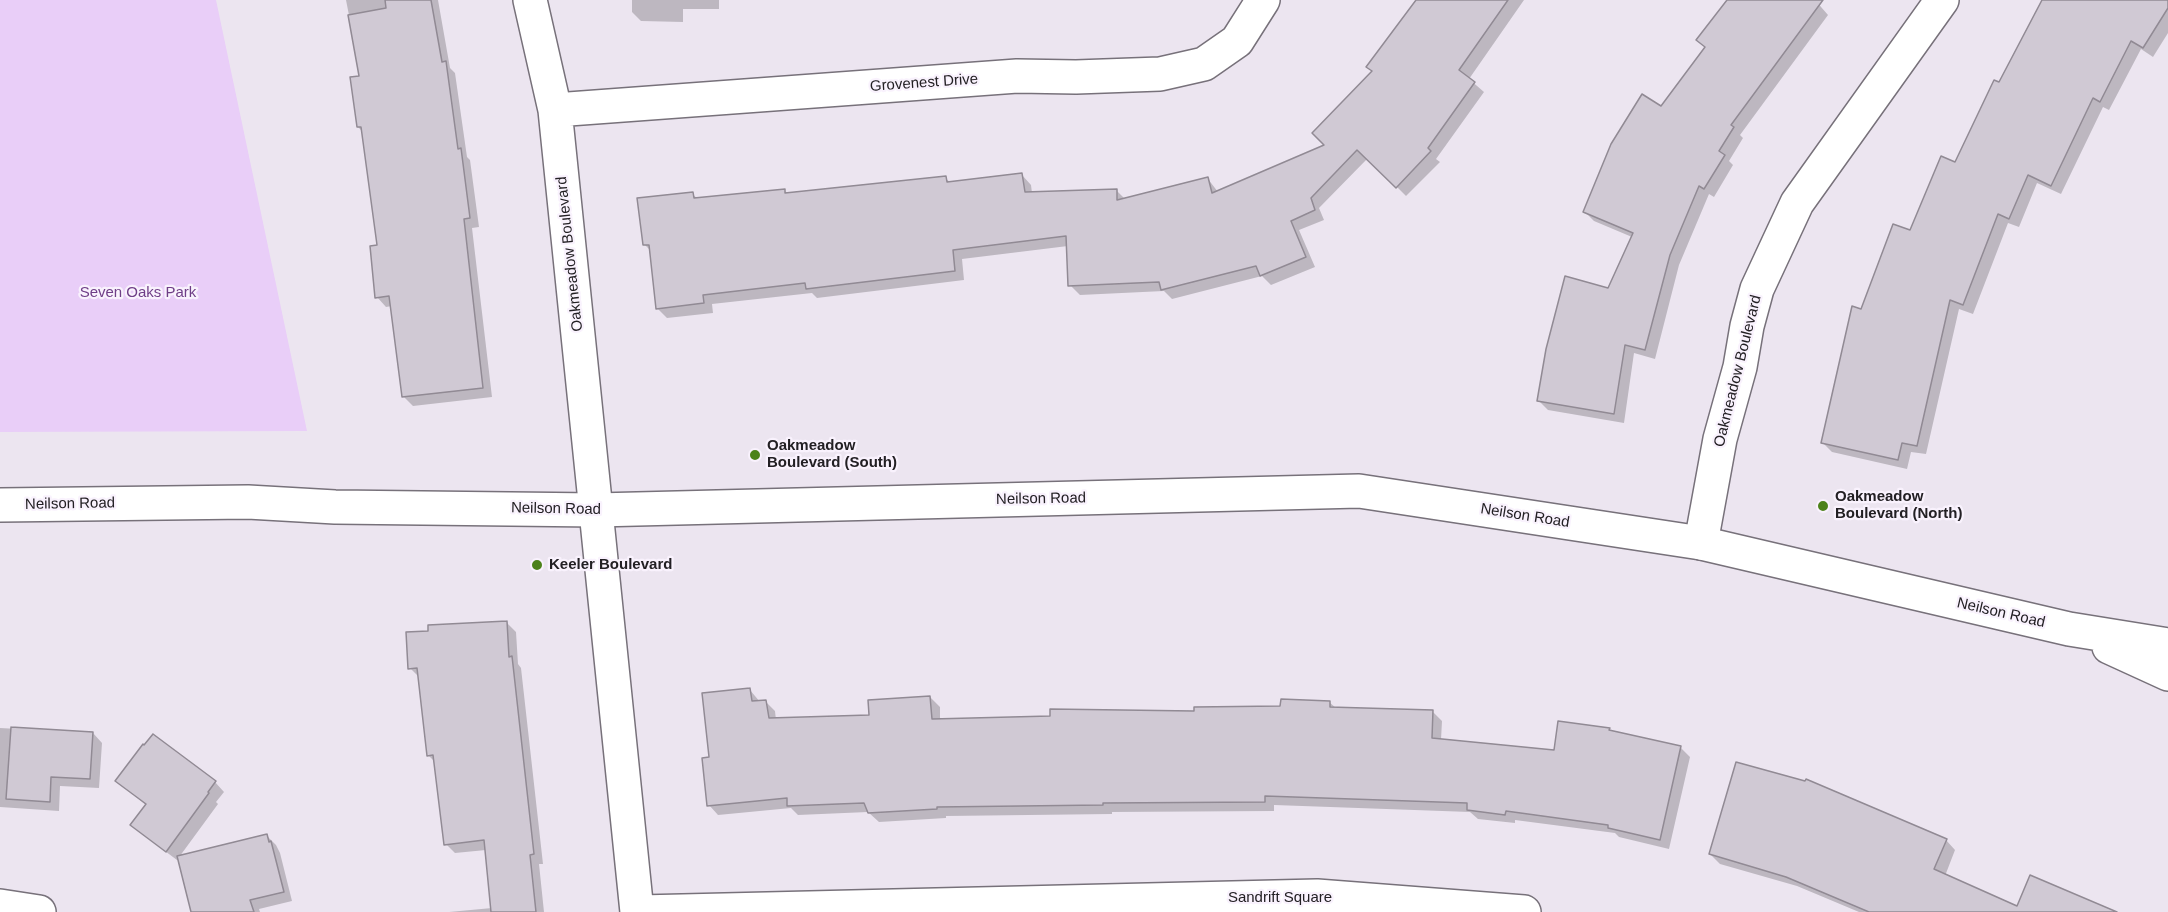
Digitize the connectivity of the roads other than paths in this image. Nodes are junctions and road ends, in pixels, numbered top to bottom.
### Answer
1 (530, 0) edge
2 (1263, 0) edge
3 (1942, 0) edge
4 (555, 110) junction
5 (0, 505) edge
6 (597, 510) junction
7 (1701, 543) junction
8 (2069, 628) junction
9 (2168, 645) edge
10 (2168, 674) edge
11 (0, 906) edge
12 (39, 912) edge
13 (638, 912) edge
14 (1524, 912) edge

1 - 4 street, Oakmeadow Boulevard
2 - 4 street, Grovenest Drive
3 - 7 street, Oakmeadow Boulevard
4 - 6 street, Oakmeadow Boulevard
5 - 6 street, Neilson Road
6 - 7 street, Neilson Road
6 - 13 street
7 - 8 street, Neilson Road
8 - 9 street, Neilson Road
8 - 10 street, Neilson Road
11 - 12 street
13 - 14 street, Sandrift Square

